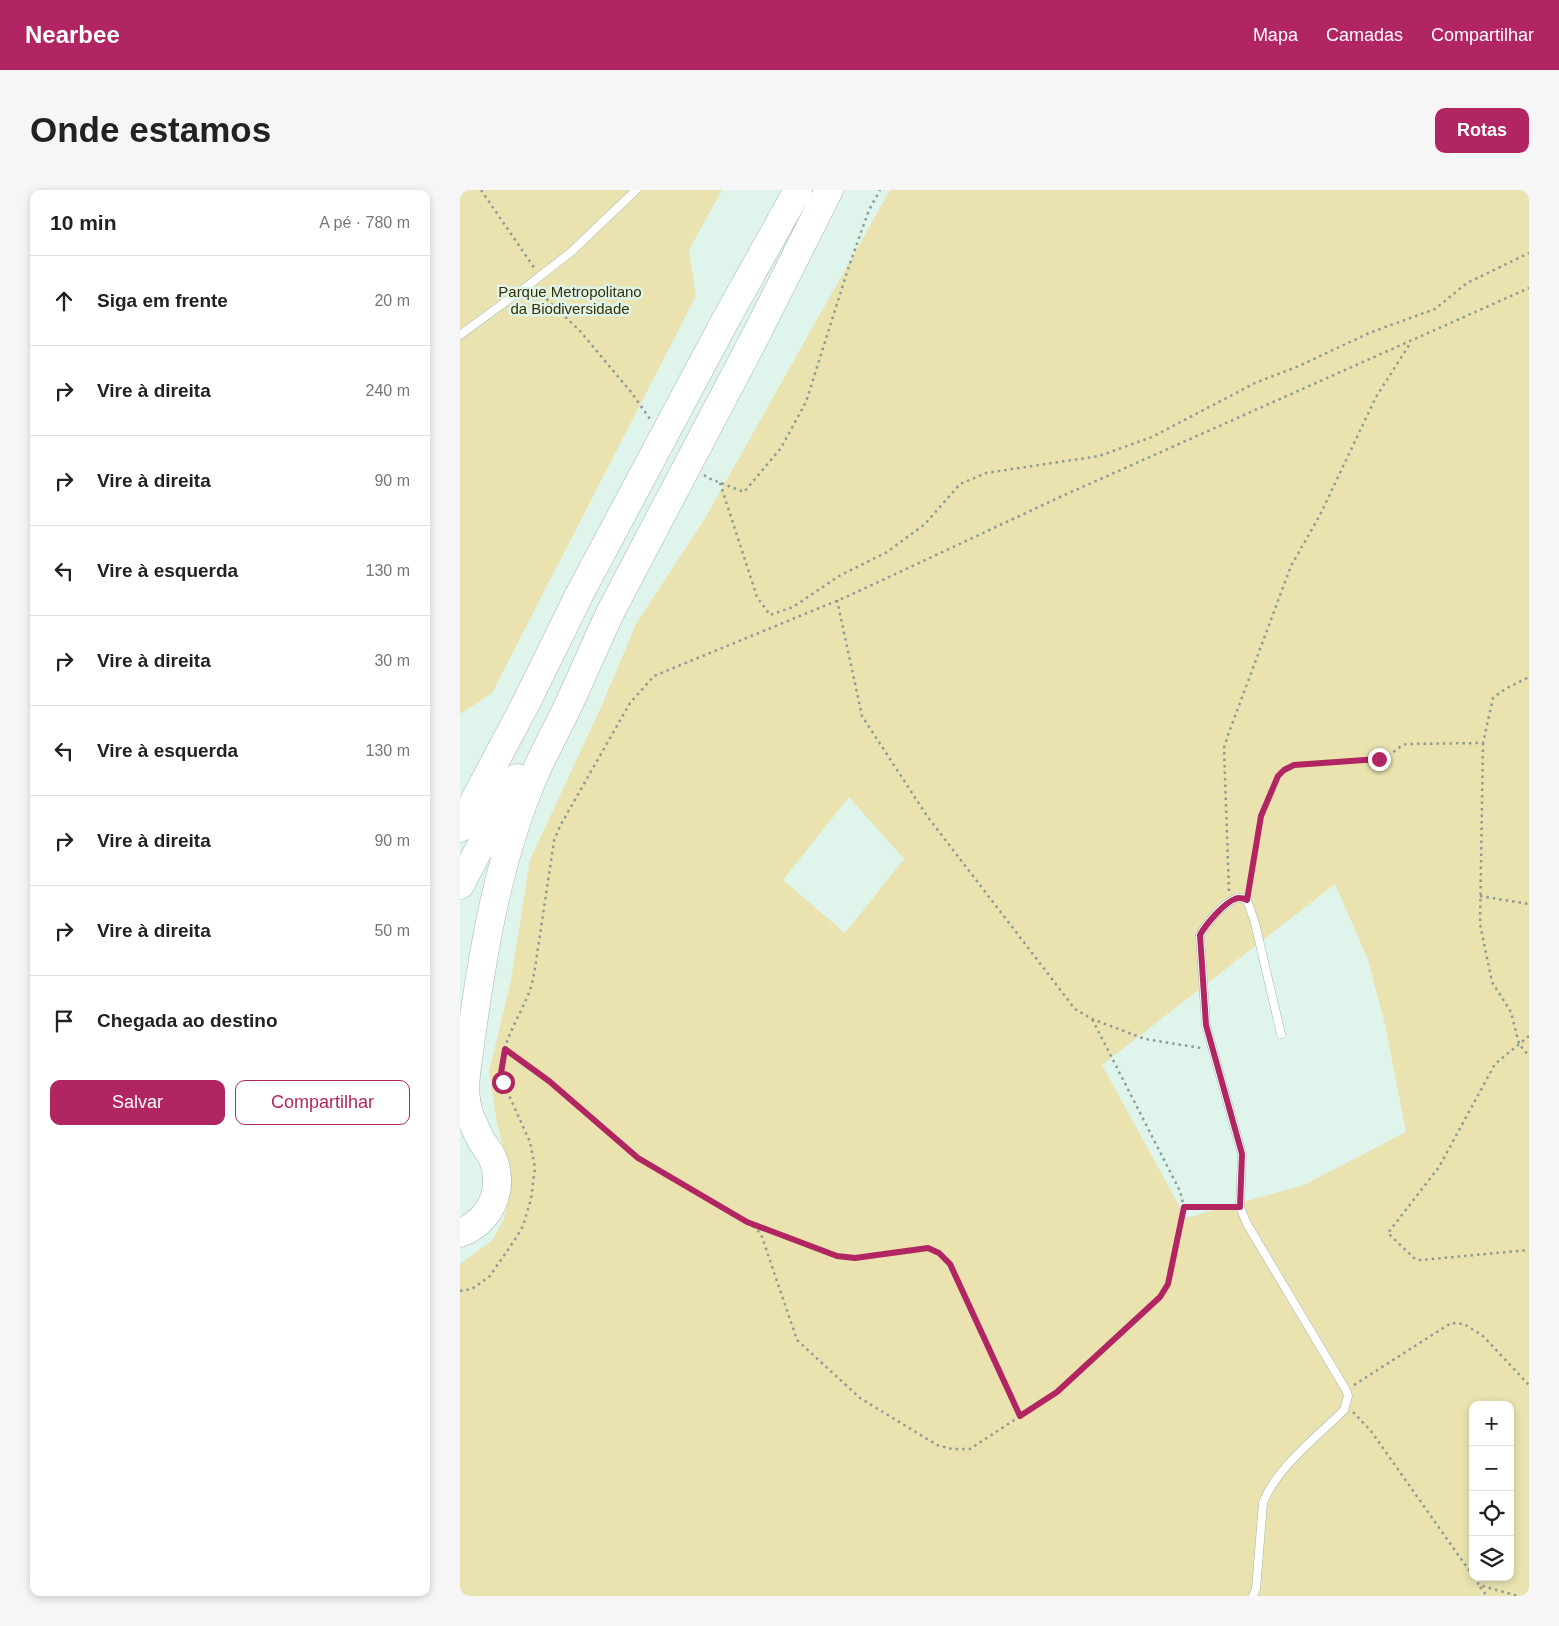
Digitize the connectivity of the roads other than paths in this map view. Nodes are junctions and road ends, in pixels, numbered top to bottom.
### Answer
1 (636, 190) edge
2 (798, 190) edge
3 (829, 190) edge
4 (460, 335) edge
5 (579, 595) junction
6 (611, 611) junction
7 (460, 787) edge
8 (460, 828) edge
9 (460, 885) edge
10 (1281, 1034) dead end
11 (460, 1129) edge
12 (487, 1148) junction
13 (460, 1233) edge
14 (1253, 1596) edge

1 - 4 lane
2 - 5 highway, bridge
3 - 6 highway, bridge
5 - 7 highway
5 - 8 highway
6 - 9 highway
6 - 12 highway
10 - 14 lane
11 - 12 highway
12 - 13 highway

